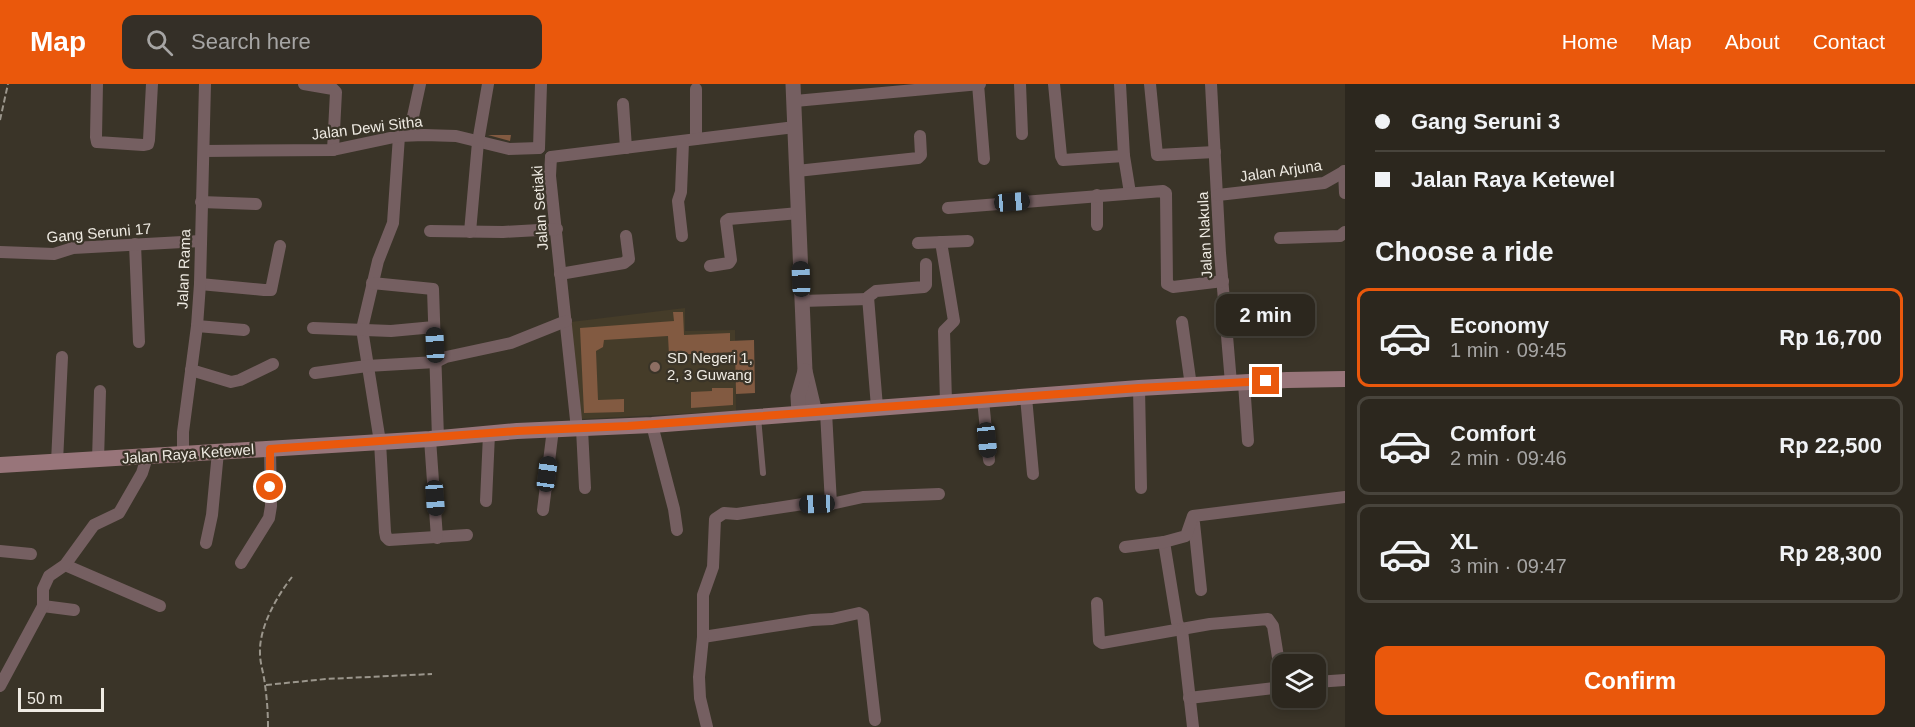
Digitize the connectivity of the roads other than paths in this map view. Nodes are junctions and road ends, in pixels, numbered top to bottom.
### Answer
1 (97, 84) edge
2 (152, 84) edge
3 (205, 84) edge
4 (304, 84) edge
5 (420, 84) edge
6 (488, 84) edge
7 (541, 84) edge
8 (793, 84) edge
9 (979, 84) edge
10 (1020, 84) edge
11 (1054, 84) edge
12 (1120, 84) edge
13 (1150, 84) edge
14 (1211, 84) edge
15 (696, 89) dead end
16 (795, 101) junction
17 (623, 104) dead end
18 (795, 127) junction
19 (1022, 134) dead end
20 (404, 136) junction
21 (920, 136) dead end
22 (696, 139) junction
23 (478, 142) junction
24 (683, 142) junction
25 (539, 148) junction
26 (626, 148) junction
27 (333, 150) junction
28 (204, 151) junction
29 (1215, 152) junction
30 (1124, 156) junction
31 (551, 157) junction
32 (984, 159) dead end
33 (797, 171) junction
34 (1345, 171) edge
35 (1130, 193) junction
36 (1345, 193) edge
37 (1097, 195) junction
38 (1218, 195) junction
39 (201, 202) junction
40 (256, 204) dead end
41 (948, 208) dead end
42 (799, 213) junction
43 (1097, 225) dead end
44 (557, 229) junction
45 (430, 231) dead end
46 (470, 232) junction
47 (1345, 232) edge
48 (627, 236) dead end
49 (682, 236) dead end
50 (1280, 238) dead end
51 (201, 241) junction
52 (968, 241) dead end
53 (940, 242) junction
54 (918, 243) dead end
55 (135, 244) junction
56 (280, 246) dead end
57 (0, 252) edge
58 (926, 264) dead end
59 (710, 266) dead end
60 (560, 274) junction
61 (1223, 281) junction
62 (372, 283) junction
63 (200, 284) junction
64 (868, 299) junction
65 (802, 301) junction
66 (567, 321) junction
67 (1182, 322) dead end
68 (197, 326) junction
69 (434, 327) junction
70 (313, 328) dead end
71 (362, 329) junction
72 (244, 330) dead end
73 (139, 342) dead end
74 (62, 357) dead end
75 (436, 362) junction
76 (273, 364) dead end
77 (367, 366) junction
78 (191, 370) junction
79 (315, 373) dead end
80 (1345, 378) edge
81 (1238, 383) junction
82 (1191, 386) junction
83 (1139, 388) junction
84 (100, 391) dead end
85 (1026, 397) junction
86 (983, 400) junction
87 (946, 402) junction
88 (877, 407) junction
89 (814, 413) junction
90 (758, 417) junction
91 (652, 424) junction
92 (553, 429) junction
93 (579, 429) junction
94 (489, 434) junction
95 (434, 438) junction
96 (1248, 441) dead end
97 (380, 442) junction
98 (270, 449) junction
99 (218, 452) junction
100 (183, 453) junction
101 (147, 457) junction
102 (98, 460) junction
103 (989, 460) dead end
104 (57, 462) junction
105 (0, 465) edge
106 (763, 473) dead end
107 (1033, 474) dead end
108 (585, 488) dead end
109 (1141, 488) dead end
110 (939, 494) dead end
111 (1345, 496) edge
112 (486, 501) dead end
113 (831, 504) junction
114 (543, 510) dead end
115 (1193, 516) junction
116 (677, 530) dead end
117 (467, 535) dead end
118 (438, 538) junction
119 (1164, 542) junction
120 (207, 543) dead end
121 (1125, 547) dead end
122 (0, 551) edge
123 (31, 554) dead end
124 (241, 563) dead end
125 (65, 565) junction
126 (1201, 590) dead end
127 (1096, 603) dead end
128 (43, 606) junction
129 (160, 606) dead end
130 (74, 610) dead end
131 (1181, 629) junction
132 (703, 637) junction
133 (1278, 654) edge
134 (1345, 680) edge
135 (1326, 681) edge
136 (0, 686) edge
137 (1272, 688) edge
138 (1189, 698) junction
139 (875, 720) dead end
140 (707, 727) edge
141 (1193, 727) edge

1 - 2 street
3 - 28 street, Jalan Rama
4 - 27 street
5 - 20 street
6 - 23 street
7 - 25 street
8 - 16 street
9 - 16 street
9 - 32 street
10 - 19 street
11 - 30 street
12 - 30 street
13 - 29 street
14 - 29 street, Jalan Nakula
15 - 22 street
16 - 18 street
17 - 26 street
18 - 22 street, Jalan Setiaki
18 - 33 street
20 - 23 street, Jalan Dewi Sitha
20 - 27 street, Jalan Dewi Sitha
20 - 62 street
21 - 33 street
22 - 24 street, Jalan Setiaki
23 - 25 street, Jalan Dewi Sitha
23 - 46 street
24 - 26 street, Jalan Setiaki
24 - 49 street
25 - 31 street
26 - 31 street, Jalan Setiaki
27 - 28 street, Jalan Dewi Sitha
28 - 39 street, Jalan Rama
29 - 38 street, Jalan Nakula
30 - 35 street
31 - 44 street, Jalan Setiaki
33 - 42 street
34 - 36 street
34 - 38 street, Jalan Arjuna
35 - 37 street
35 - 61 street
37 - 41 street
37 - 43 street
38 - 61 street, Jalan Nakula
39 - 40 street
39 - 51 street, Jalan Rama
42 - 59 street
42 - 65 street
44 - 46 street
44 - 60 street, Jalan Setiaki
45 - 46 street
47 - 50 street
48 - 60 street
51 - 55 street, Gang Seruni 17
51 - 63 street, Jalan Rama
52 - 53 street
53 - 54 street
53 - 87 street
55 - 57 street, Gang Seruni 17
55 - 73 street
56 - 63 street
58 - 64 street
60 - 66 street, Jalan Setiaki
61 - 81 street, Jalan Nakula
62 - 69 street
62 - 71 street
63 - 68 street, Jalan Rama
64 - 65 street
64 - 88 street
65 - 89 street
66 - 75 street
66 - 93 street, Jalan Setiaki
67 - 82 street
68 - 72 street
68 - 78 street, Jalan Rama
69 - 71 street
69 - 75 street
70 - 71 street
71 - 77 street
74 - 104 street
75 - 77 street
75 - 95 street
76 - 78 street
77 - 79 street
77 - 97 street
78 - 100 street, Jalan Rama
80 - 81 main road, Jalan Raya Ketewel
81 - 82 main road, Jalan Raya Ketewel
81 - 96 street, Jalan Nakula
82 - 83 main road, Jalan Raya Ketewel
83 - 85 main road, Jalan Raya Ketewel
83 - 109 street
84 - 102 street
85 - 86 main road, Jalan Raya Ketewel
85 - 107 street
86 - 87 main road, Jalan Raya Ketewel
86 - 103 street
87 - 88 main road, Jalan Raya Ketewel
88 - 89 main road, Jalan Raya Ketewel
89 - 90 main road, Jalan Raya Ketewel
89 - 113 street
90 - 91 main road, Jalan Raya Ketewel
90 - 106 lane
91 - 93 main road, Jalan Raya Ketewel
91 - 116 street
92 - 93 main road, Jalan Raya Ketewel
92 - 94 main road, Jalan Raya Ketewel
92 - 114 street
93 - 108 street, Jalan Setiaki
94 - 95 main road, Jalan Raya Ketewel
94 - 112 street
95 - 97 main road, Jalan Raya Ketewel
95 - 118 street
97 - 98 main road, Jalan Raya Ketewel
97 - 118 street
98 - 99 main road, Jalan Raya Ketewel
98 - 124 street
99 - 100 main road, Jalan Raya Ketewel
99 - 120 street
100 - 101 main road, Jalan Raya Ketewel
101 - 102 main road, Jalan Raya Ketewel
101 - 125 street
102 - 104 main road, Jalan Raya Ketewel
104 - 105 main road, Jalan Raya Ketewel
110 - 113 street
111 - 115 street
113 - 132 street
115 - 119 street
115 - 126 street
117 - 118 street
119 - 121 street
119 - 131 street
122 - 123 street
125 - 128 street
125 - 129 street
127 - 131 street
128 - 130 street
128 - 136 street
131 - 133 street
131 - 138 street
132 - 139 street
132 - 140 street
134 - 135 street
137 - 138 street
138 - 141 street

